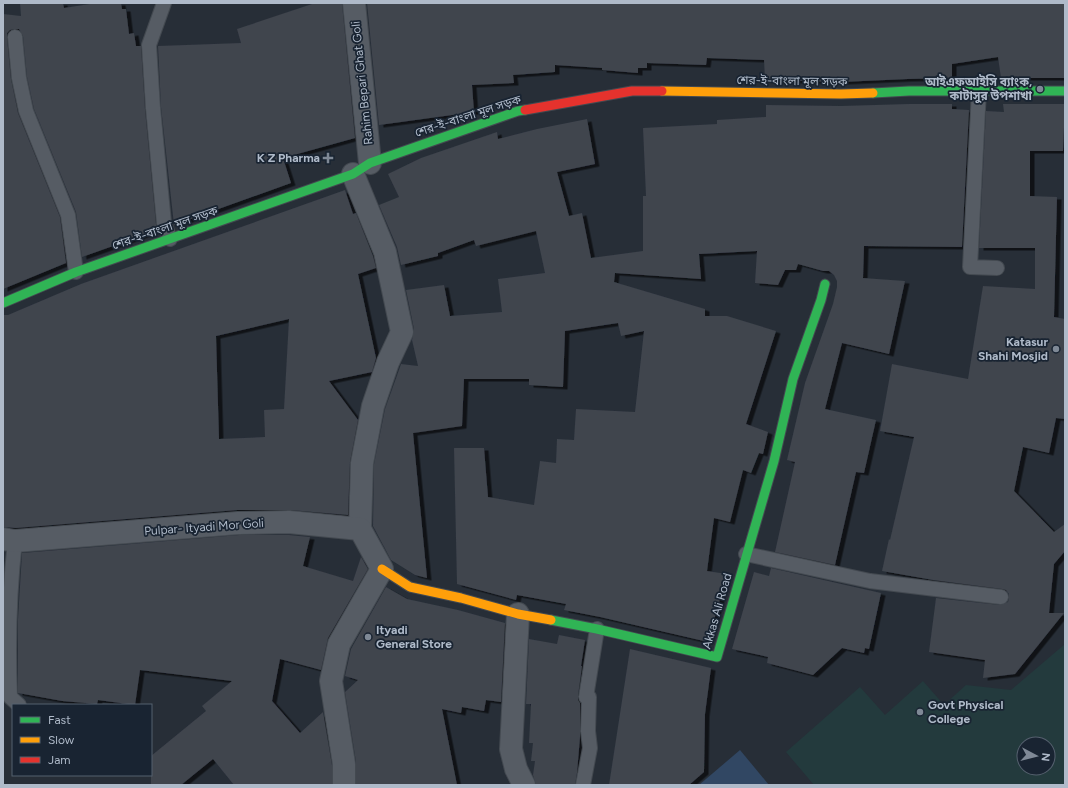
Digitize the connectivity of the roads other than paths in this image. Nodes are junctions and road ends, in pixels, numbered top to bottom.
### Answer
1 (164, 3) edge
2 (354, 3) edge
3 (14, 37) dead end
4 (979, 90) junction
5 (1065, 91) edge
6 (361, 168) junction
7 (170, 239) junction
8 (997, 268) dead end
9 (76, 272) junction
10 (825, 284) dead end
11 (3, 303) edge
12 (360, 529) junction
13 (9, 540) edge
14 (746, 554) junction
15 (382, 570) junction
16 (1001, 596) dead end
17 (518, 614) junction
18 (597, 629) junction
19 (17, 704) edge
20 (344, 785) edge
21 (524, 785) edge
22 (583, 785) edge

1 - 7 lane
2 - 6 street, Rahim Bepari Ghat Goli
3 - 9 lane
4 - 5 street, শের-ই-বাংলা মূল সড়ক
4 - 6 street, শের-ই-বাংলা মূল সড়ক
4 - 8 lane
6 - 7 street, শের-ই-বাংলা মূল সড়ক
6 - 12 street, Rahim Bepari Ghat Goli
7 - 9 street, শের-ই-বাংলা মূল সড়ক
9 - 11 street, শের-ই-বাংলা মূল সড়ক
10 - 14 street, Akkas Ali Road
12 - 13 street, Pulpar- Ityadi Mor Goli
12 - 15 street
13 - 19 lane
14 - 16 lane
14 - 18 street, Akkas Ali Road
15 - 17 street, Akkas Ali Road
15 - 20 street
17 - 18 street, Akkas Ali Road
17 - 21 street
18 - 22 lane

